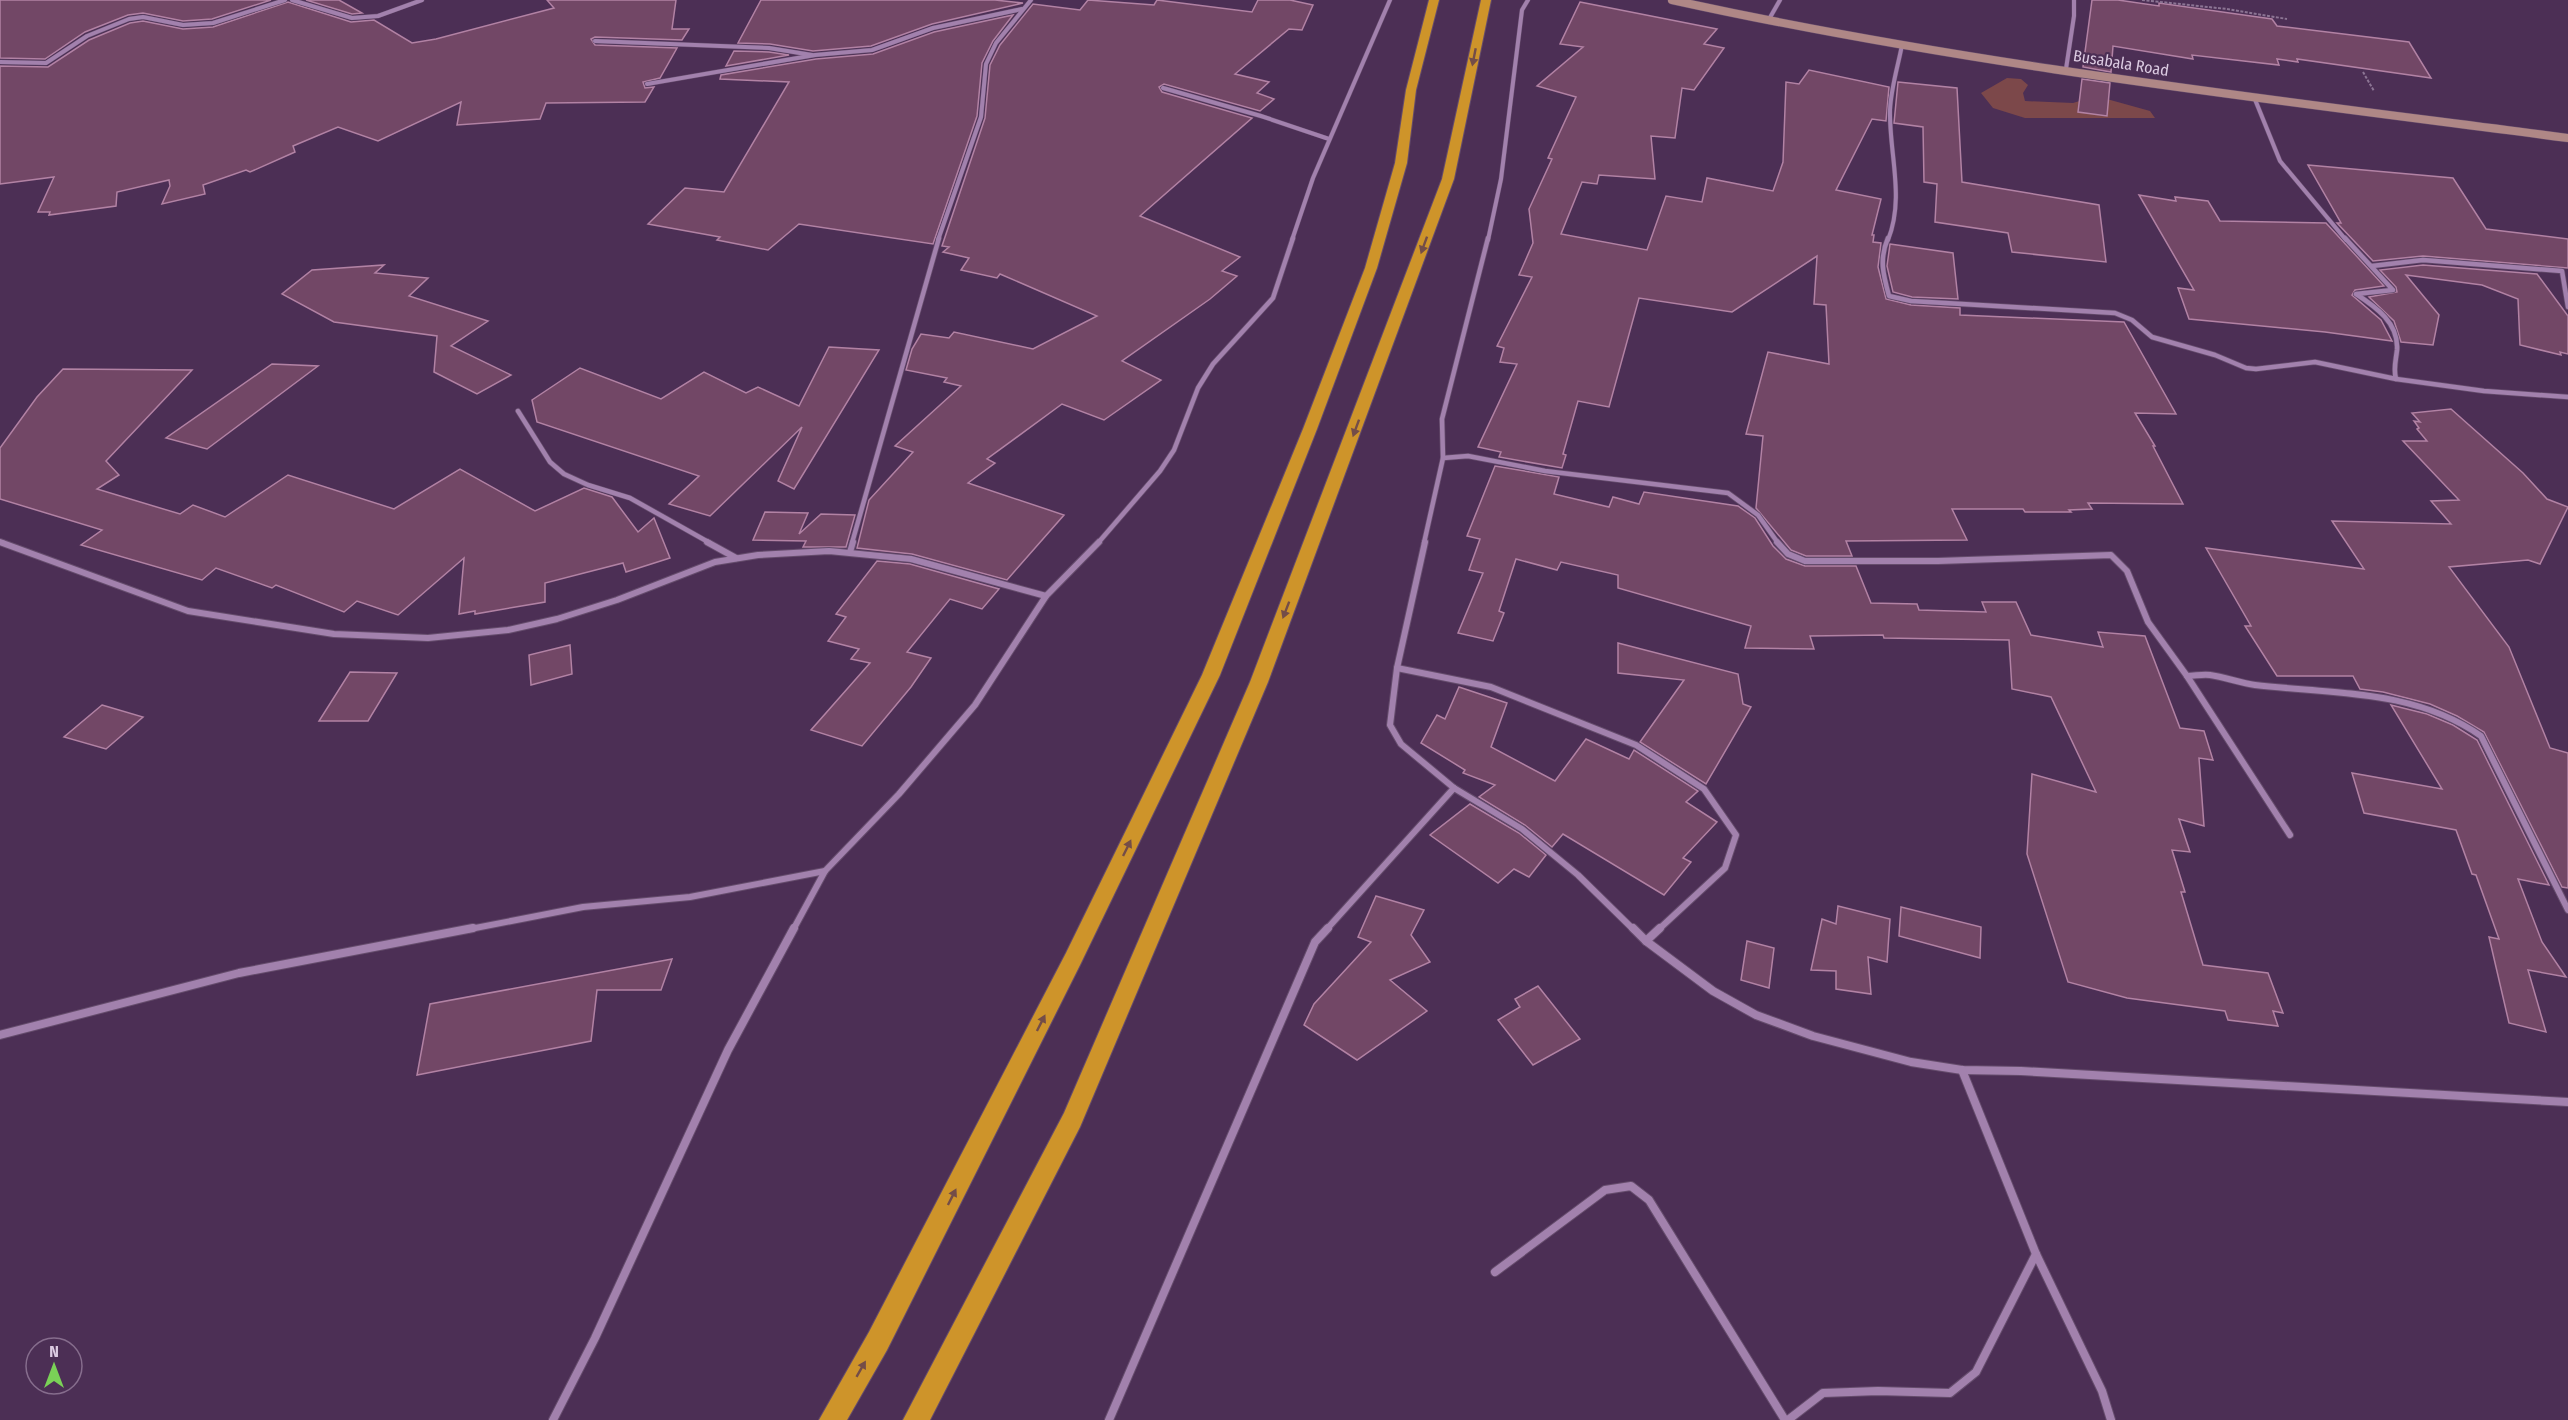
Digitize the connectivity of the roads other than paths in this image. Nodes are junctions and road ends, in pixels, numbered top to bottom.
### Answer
1 (285, 0) edge
2 (292, 0) edge
3 (422, 0) edge
4 (1031, 0) edge
5 (1390, 0) edge
6 (1434, 0) edge
7 (1486, 0) edge
8 (1528, 0) edge
9 (1672, 0) edge
10 (1780, 0) edge
11 (2074, 0) edge
12 (1022, 9) junction
13 (1768, 21) junction
14 (595, 41) dead end
15 (1902, 45) junction
16 (815, 55) junction
17 (0, 62) edge
18 (2066, 69) junction
19 (647, 84) dead end
20 (1162, 88) dead end
21 (2254, 97) junction
22 (2568, 138) edge
23 (1329, 139) junction
24 (2372, 266) junction
25 (2568, 307) edge
26 (2396, 379) junction
27 (2568, 397) edge
28 (518, 411) dead end
29 (1443, 458) junction
30 (0, 542) edge
31 (850, 552) junction
32 (737, 559) junction
33 (1046, 596) junction
34 (1397, 668) junction
35 (2187, 676) junction
36 (1454, 788) junction
37 (2290, 835) dead end
38 (825, 871) junction
39 (2568, 910) edge
40 (1646, 941) junction
41 (0, 1035) edge
42 (1962, 1070) junction
43 (2568, 1102) edge
44 (2036, 1254) junction
45 (1494, 1272) dead end
46 (553, 1420) edge
47 (832, 1420) edge
48 (916, 1420) edge
49 (1109, 1420) edge
50 (1787, 1420) edge
51 (2111, 1420) edge

1 - 17 street
2 - 3 street
4 - 12 street
5 - 23 street
47 -> 6 highway
7 -> 48 highway
8 - 29 street
9 - 13 street, Busabala Road
10 - 13 street
11 - 18 street
12 - 16 street
12 - 31 street
13 - 15 street, Busabala Road
14 - 16 street
15 - 18 street, Busabala Road
15 - 26 street
16 - 19 street
18 - 21 street, Busabala Road
20 - 23 street
21 - 22 street, Busabala Road
21 - 24 street
23 - 33 street
24 - 25 street
24 - 26 street
26 - 27 street
28 - 32 street
29 - 34 street
29 - 35 street
30 - 32 street
31 - 32 street
31 - 33 street
33 - 38 street
34 - 36 street
34 - 40 street
35 - 37 street
35 - 39 street
36 - 40 street
36 - 49 street
38 - 41 street
38 - 46 street
40 - 42 street
42 - 43 street
42 - 44 street
44 - 50 street
44 - 51 street
45 - 50 street

